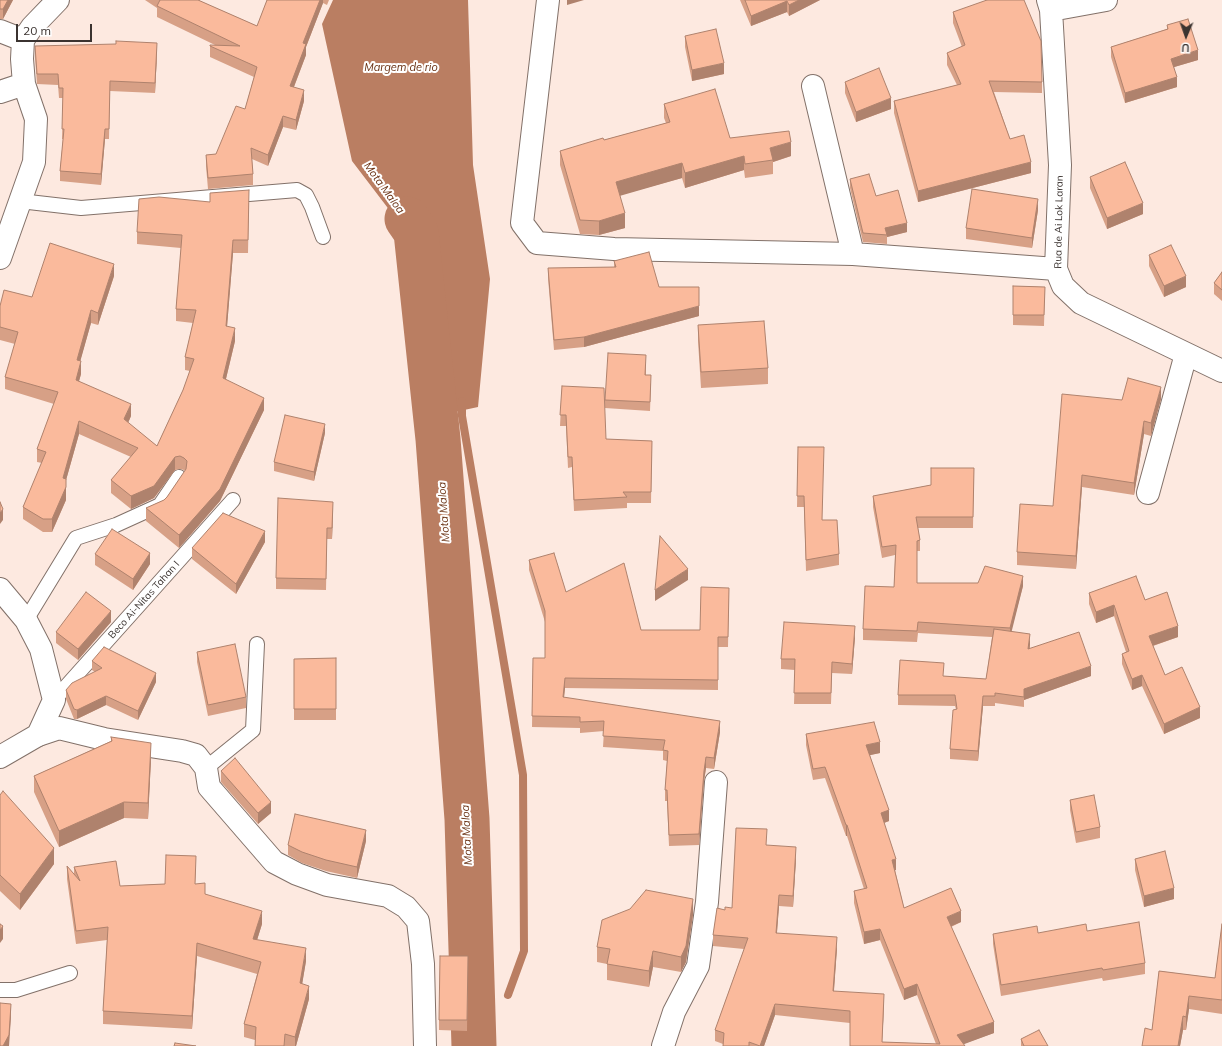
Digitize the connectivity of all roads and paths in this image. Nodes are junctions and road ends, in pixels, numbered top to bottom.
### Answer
1 (58, 0) edge
2 (548, 0) edge
3 (1106, 0) edge
4 (1050, 5) edge
5 (0, 31) edge
6 (23, 40) junction
7 (24, 84) junction
8 (813, 86) dead end
9 (0, 92) edge
10 (20, 201) junction
11 (323, 237) dead end
12 (853, 254) junction
13 (0, 258) edge
14 (1056, 269) junction
15 (1186, 354) junction
16 (1222, 370) edge
17 (179, 477) edge
18 (1148, 493) dead end
19 (233, 500) dead end
20 (0, 589) edge
21 (26, 620) junction
22 (257, 644) dead end
23 (54, 700) junction
24 (38, 735) junction
25 (0, 757) edge
26 (206, 768) junction
27 (716, 782) dead end
28 (70, 973) dead end
29 (0, 990) edge
30 (425, 1046) edge
31 (663, 1046) edge

1 - 6 street
2 - 12 street
3 - 4 street
4 - 14 street, Rua de Ai Lok Laran
5 - 6 street
6 - 7 street
7 - 9 street
7 - 10 street
8 - 12 street
10 - 11 lane
10 - 13 street
12 - 14 street
14 - 15 street, Rua de Ai Lok Laran
15 - 16 street, Rua de Ai Lok Laran
15 - 18 street
17 - 21 lane
19 - 23 lane, Beco Ai-Nitas Tahan I
20 - 21 street
21 - 23 street
22 - 26 lane
23 - 24 street
24 - 25 street
24 - 26 street
26 - 30 street
27 - 31 street
28 - 29 lane

